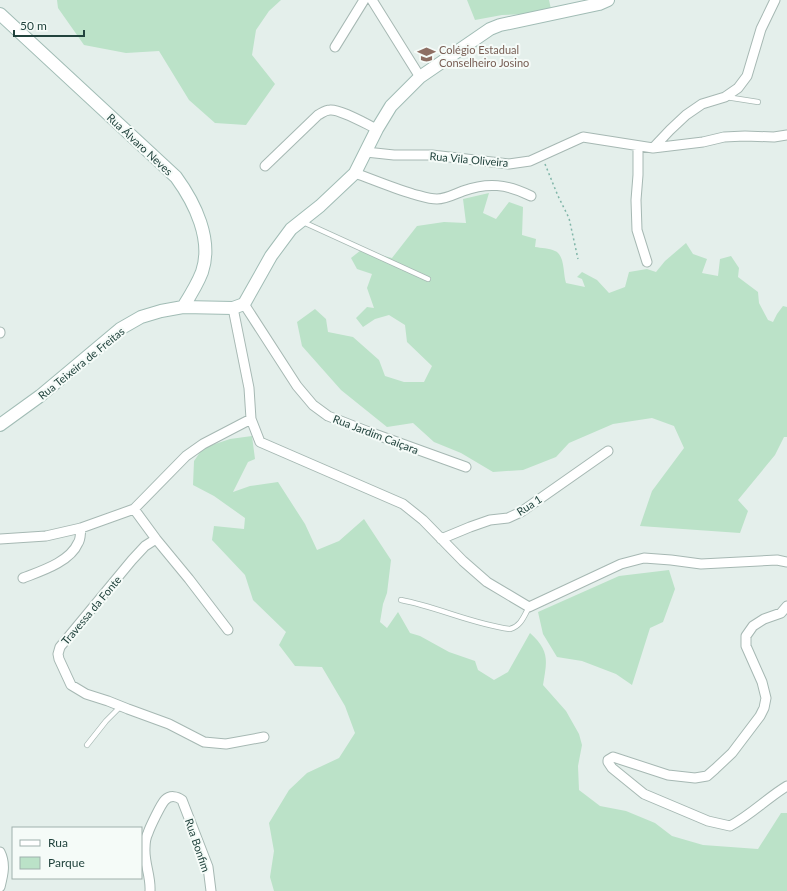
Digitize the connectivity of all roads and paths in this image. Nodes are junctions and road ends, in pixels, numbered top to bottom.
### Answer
1 (364, 0) edge
2 (372, 0) edge
3 (608, 0) edge
4 (775, 0) edge
5 (0, 14) edge
6 (335, 47) dead end
7 (420, 77) junction
8 (725, 97) junction
9 (758, 102) dead end
10 (377, 129) junction
11 (787, 135) edge
12 (638, 146) junction
13 (653, 148) junction
14 (366, 152) junction
15 (542, 156) junction
16 (265, 166) dead end
17 (355, 173) junction
18 (532, 196) dead end
19 (302, 221) junction
20 (578, 259) dead end
21 (647, 262) dead end
22 (428, 279) dead end
23 (239, 306) junction
24 (183, 308) junction
25 (252, 419) junction
26 (0, 425) edge
27 (608, 451) dead end
28 (466, 467) dead end
29 (134, 509) junction
30 (81, 528) junction
31 (0, 539) edge
32 (156, 539) junction
33 (441, 539) junction
34 (787, 562) edge
35 (23, 578) dead end
36 (401, 600) dead end
37 (787, 606) edge
38 (529, 607) junction
39 (228, 630) dead end
40 (121, 706) junction
41 (264, 737) dead end
42 (87, 745) dead end
43 (787, 786) edge
44 (0, 852) edge
45 (0, 887) edge
46 (150, 891) edge
47 (211, 891) edge

1 - 6 street
2 - 7 street
3 - 7 street
4 - 8 street
5 - 24 street, Rua Álvaro Neves
7 - 10 street
8 - 9 lane
8 - 13 street
10 - 14 street
10 - 16 street
11 - 13 street, Rua Vila Oliveira
12 - 13 street, Rua Vila Oliveira
12 - 15 street, Rua Vila Oliveira
12 - 21 street
14 - 15 street, Rua Vila Oliveira
14 - 17 street
15 - 20 path
17 - 18 street
17 - 19 street
19 - 22 lane
19 - 23 street
23 - 24 street, Rua Teixeira de Freitas
23 - 25 street
23 - 28 street, Rua Jardim Caiçara
24 - 26 street, Rua Teixeira de Freitas
25 - 29 street
25 - 33 street
27 - 33 street, Rua 1
29 - 30 street
29 - 32 street
30 - 31 street
30 - 35 street
32 - 39 street
32 - 40 street, Travessa da Fonte
33 - 38 street
34 - 38 street
36 - 38 lane
37 - 43 street
40 - 41 street, Travessa da Fonte
40 - 42 lane
44 - 45 street
46 - 47 street, Rua Bonfim

